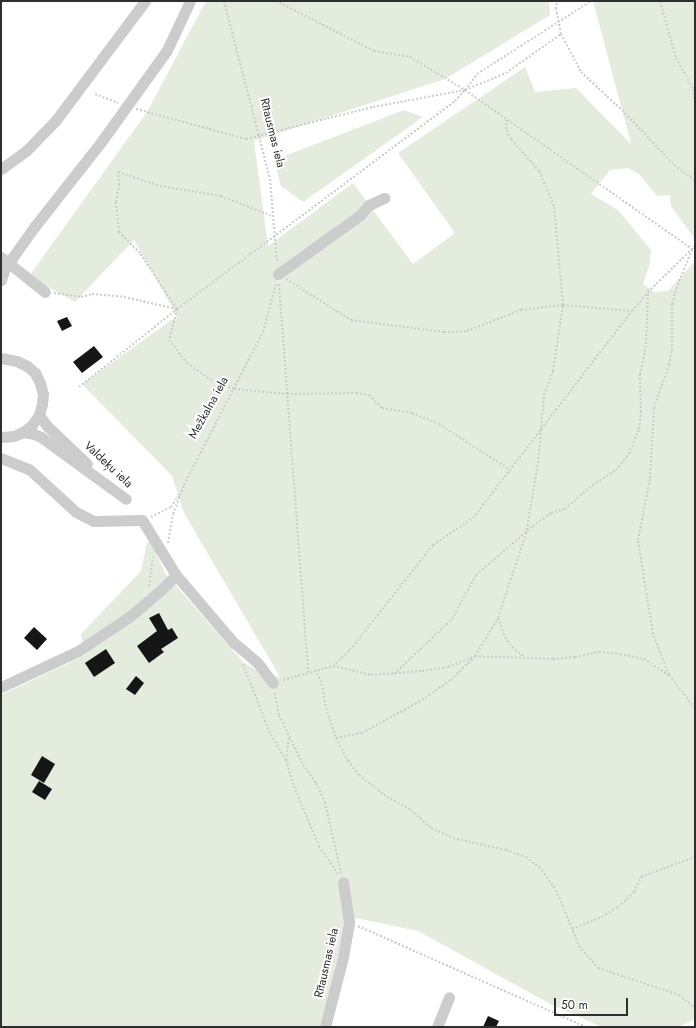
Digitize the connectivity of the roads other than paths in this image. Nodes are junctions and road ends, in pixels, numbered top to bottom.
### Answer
1 (145, 1) edge
2 (190, 1) edge
3 (1, 169) edge
4 (384, 198) dead end
5 (1, 257) edge
6 (278, 274) road end
7 (1, 280) edge
8 (45, 292) road end
9 (1, 348) edge
10 (4, 358) edge
11 (39, 415) junction
12 (23, 432) junction
13 (1, 437) edge
14 (1, 458) edge
15 (176, 575) junction
16 (273, 683) road end
17 (1, 687) edge
18 (343, 882) road end
19 (449, 997) dead end
20 (325, 1027) edge
21 (437, 1027) edge

1 - 3 street
2 - 7 street
4 - 6 street
5 - 8 street
9 - 10 street
10 - 11 street
11 - 12 street
11 - 12 street, Valdeķu iela
12 - 13 street, Valdeķu iela
14 - 15 street
15 - 16 street
15 - 17 street
18 - 20 street, Rītausmas iela
19 - 21 street

